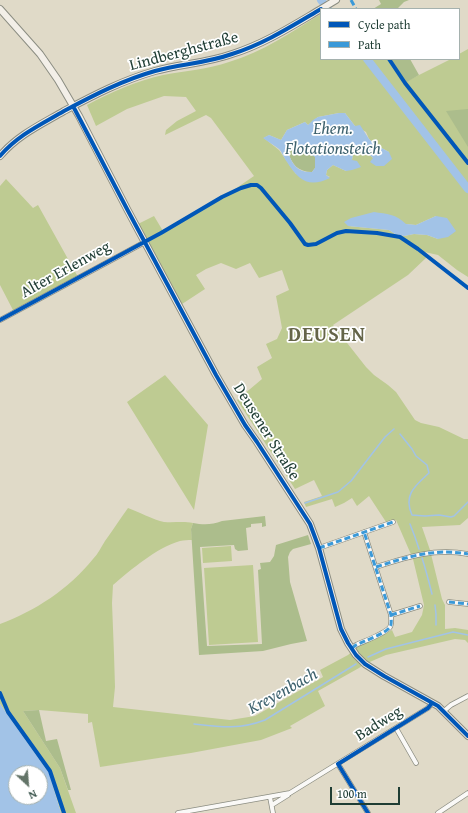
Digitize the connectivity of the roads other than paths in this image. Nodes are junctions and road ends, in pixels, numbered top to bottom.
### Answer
1 (336, 0) edge
2 (323, 8) edge
3 (0, 9) edge
4 (320, 10) edge
5 (73, 106) junction
6 (0, 156) edge
7 (145, 242) junction
8 (0, 320) edge
9 (393, 522) dead end
10 (364, 532) junction
11 (318, 548) junction
12 (468, 554) edge
13 (376, 567) junction
14 (449, 602) dead end
15 (468, 604) edge
16 (420, 606) dead end
17 (391, 615) junction
18 (352, 648) junction
19 (468, 696) edge
20 (432, 703) junction
21 (444, 711) junction
22 (396, 728) junction
23 (468, 736) edge
24 (416, 763) dead end
25 (338, 764) junction
26 (290, 793) junction
27 (468, 793) edge
28 (270, 797) junction
29 (272, 805) junction
30 (178, 813) edge
31 (273, 813) edge
32 (368, 813) edge
33 (438, 813) edge

1 - 2 street, Lindberghstraße
3 - 5 street, Deusener Straße
4 - 5 street, Lindberghstraße
5 - 6 street, Lindberghstraße
5 - 7 street, Deusener Straße
7 - 8 street, Alter Erlenweg
7 - 11 street, Deusener Straße
9 - 10 street
10 - 11 street
10 - 13 street
11 - 18 street, Deusener Straße
12 - 13 street
13 - 17 street
14 - 15 street
16 - 17 street
17 - 18 street
18 - 20 street, Deusener Straße
19 - 21 street
20 - 21 street, Deusener Straße
20 - 22 street, Badweg
21 - 23 street, Deusener Straße
22 - 24 street
22 - 25 street, Badweg
25 - 26 street, Badweg
25 - 32 street
26 - 28 street, Badweg
26 - 29 street
27 - 33 street
28 - 29 street
28 - 30 street, Badweg
29 - 31 street

